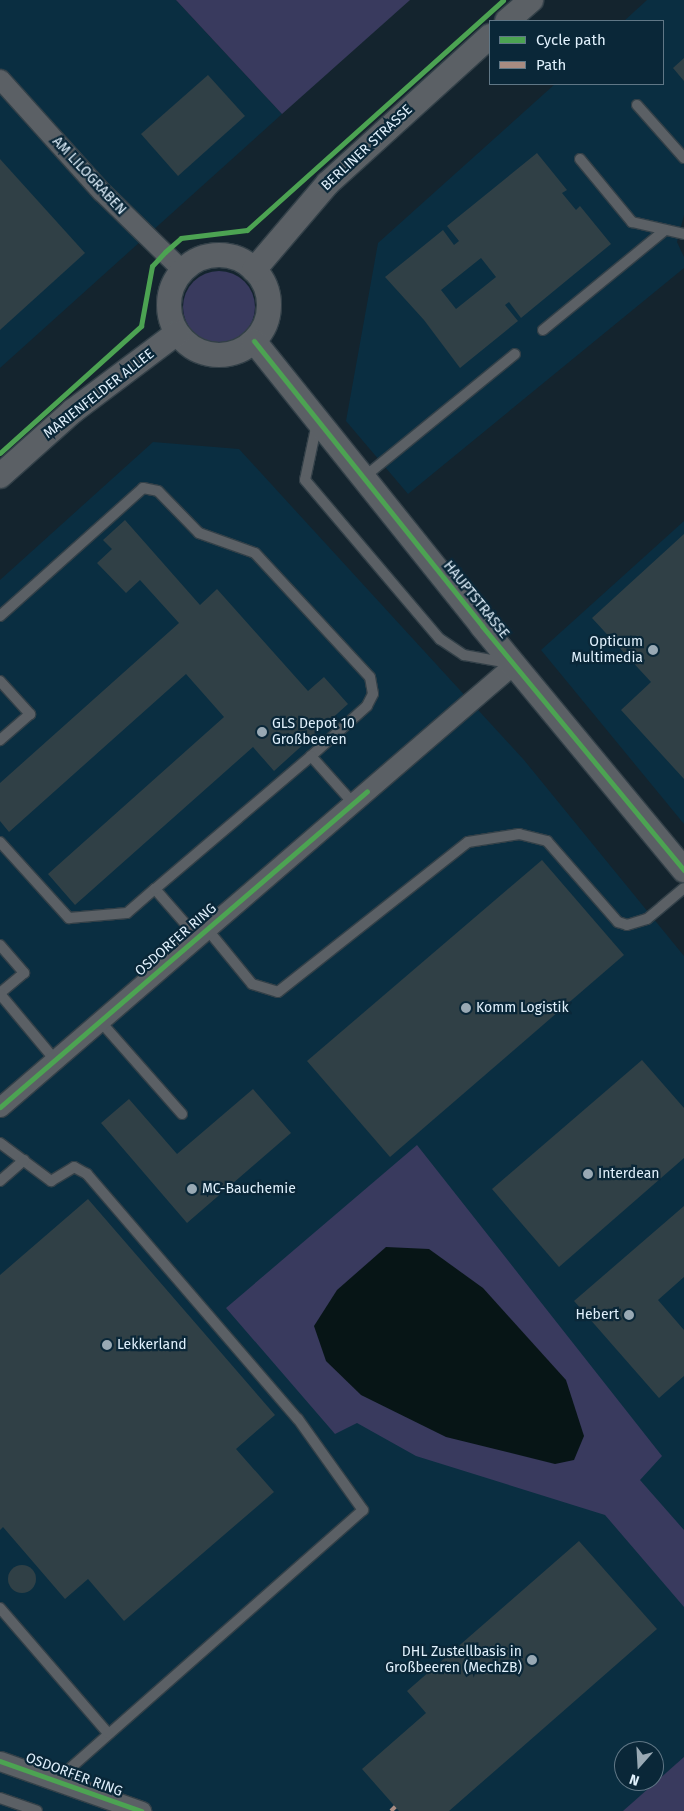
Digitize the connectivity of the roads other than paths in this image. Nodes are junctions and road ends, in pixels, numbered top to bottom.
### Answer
1 (531, 0) edge
2 (508, 20) edge
3 (489, 37) edge
4 (0, 79) edge
5 (637, 105) dead end
6 (684, 158) edge
7 (580, 159) dead end
8 (665, 230) junction
9 (684, 234) edge
10 (182, 270) junction
11 (254, 270) junction
12 (543, 330) dead end
13 (177, 333) junction
14 (254, 341) junction
15 (515, 354) dead end
16 (318, 422) junction
17 (0, 476) edge
18 (363, 478) junction
19 (0, 616) edge
20 (514, 664) junction
21 (0, 681) edge
22 (0, 740) edge
23 (311, 756) junction
24 (353, 803) junction
25 (0, 842) edge
26 (684, 870) edge
27 (684, 888) edge
28 (154, 889) junction
29 (202, 933) junction
30 (0, 945) edge
31 (0, 994) edge
32 (100, 1020) junction
33 (55, 1060) junction
34 (0, 1107) edge
35 (182, 1114) dead end
36 (0, 1143) edge
37 (24, 1160) junction
38 (0, 1181) edge
39 (0, 1608) edge
40 (108, 1733) junction
41 (0, 1761) edge
42 (56, 1781) junction
43 (0, 1798) edge
44 (37, 1811) edge
45 (141, 1811) edge

1 - 2 street
3 - 11 street, BERLINER STRASSE
4 - 10 street, AM LILOGRABEN
5 - 6 lane
7 - 8 lane
8 - 9 lane
8 - 12 lane
10 - 11 street
10 - 13 street
11 - 14 street
13 - 14 street
13 - 17 street, MARIENFELDER ALLEE
14 - 16 street, HAUPTSTRASSE
15 - 18 lane
16 - 18 street, HAUPTSTRASSE
16 - 20 lane
18 - 20 street, HAUPTSTRASSE
19 - 23 lane
20 - 24 street, OSDORFER RING
20 - 26 street, HAUPTSTRASSE
21 - 22 lane
23 - 24 lane
23 - 28 lane
24 - 29 street, OSDORFER RING
25 - 28 lane
27 - 29 lane
28 - 29 lane
29 - 32 street, OSDORFER RING
30 - 31 lane
31 - 33 lane
32 - 33 street, OSDORFER RING
32 - 35 lane
33 - 34 street, OSDORFER RING
36 - 37 lane
37 - 38 lane
37 - 40 lane
39 - 40 lane
40 - 42 lane
41 - 42 street, OSDORFER RING
42 - 45 street, OSDORFER RING
43 - 44 lane

